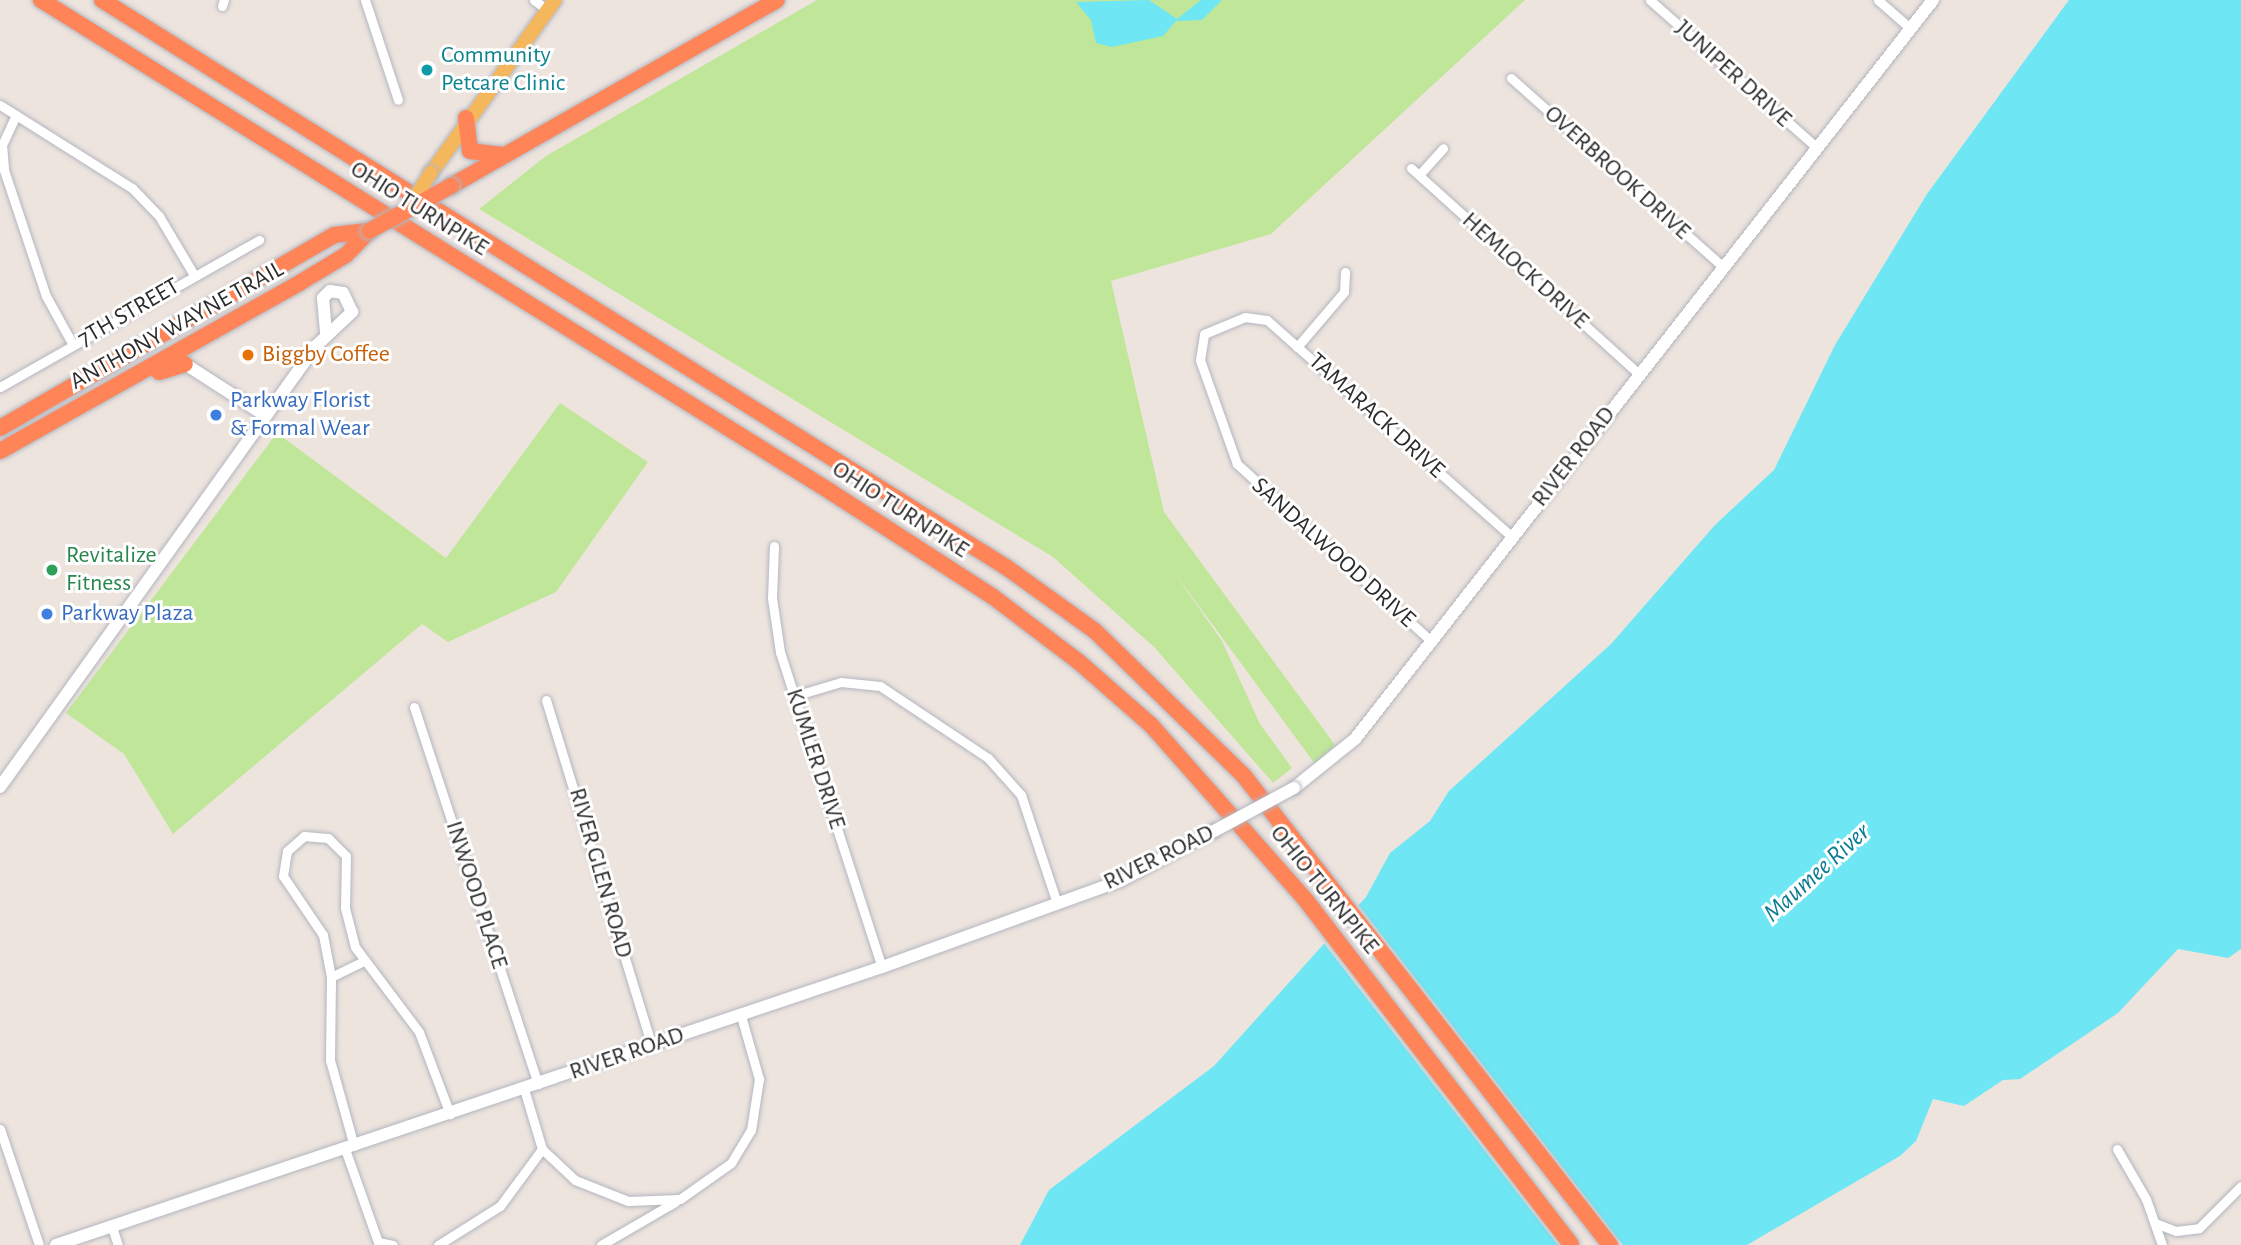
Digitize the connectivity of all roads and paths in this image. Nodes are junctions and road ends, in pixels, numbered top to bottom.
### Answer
1 (41, 0) edge
2 (102, 0) edge
3 (365, 0) edge
4 (534, 0) edge
5 (777, 0) edge
6 (1650, 0) edge
7 (1878, 0) edge
8 (1933, 0) edge
9 (552, 5) edge
10 (1910, 29) junction
11 (1511, 78) dead end
12 (398, 100) dead end
13 (0, 105) edge
14 (16, 115) junction
15 (466, 118) junction
16 (1816, 147) junction
17 (1443, 148) dead end
18 (508, 155) junction
19 (1411, 168) dead end
20 (1419, 175) junction
21 (410, 206) junction
22 (369, 230) junction
23 (259, 240) dead end
24 (1723, 267) junction
25 (1345, 272) dead end
26 (194, 275) junction
27 (1232, 321) joint
28 (326, 334) dead end
29 (194, 342) junction
30 (73, 345) junction
31 (1297, 347) junction
32 (185, 364) joint
33 (204, 372) junction
34 (1639, 374) junction
35 (0, 387) edge
36 (266, 416) junction
37 (0, 428) edge
38 (0, 451) edge
39 (1511, 536) junction
40 (774, 546) dead end
41 (1431, 641) junction
42 (794, 696) junction
43 (546, 701) dead end
44 (414, 707) dead end
45 (0, 787) edge
46 (1057, 903) junction
47 (363, 961) junction
48 (882, 967) junction
49 (331, 977) junction
50 (741, 1016) junction
51 (652, 1046) junction
52 (538, 1084) junction
53 (524, 1089) junction
54 (450, 1114) junction
55 (0, 1129) edge
56 (349, 1147) junction
57 (542, 1149) junction
58 (2117, 1149) dead end
59 (2241, 1186) edge
60 (680, 1199) junction
61 (2155, 1223) junction
62 (112, 1227) junction
63 (2176, 1231) junction
64 (378, 1243) edge
65 (447, 1243) edge
66 (39, 1245) edge
67 (56, 1245) edge
68 (118, 1245) edge
69 (393, 1245) edge
70 (438, 1245) edge
71 (601, 1245) edge
72 (1571, 1245) edge
73 (1610, 1245) edge
74 (2162, 1245) edge

1 - 72 highway, OHIO TURNPIKE
2 - 73 highway, OHIO TURNPIKE
3 - 12 street
4 - 9 street
5 - 18 highway, ANTHONY WAYNE TRAIL
6 - 16 street, JUNIPER DRIVE
7 - 10 street
8 - 10 street, RIVER ROAD
9 - 15 main road
10 - 16 street, RIVER ROAD
11 - 24 street, OVERBROOK DRIVE
13 - 14 street
14 - 26 street
14 - 30 street
15 - 18 highway
15 - 21 main road, bridge
16 - 24 street, RIVER ROAD
17 - 20 street
18 - 21 highway, ANTHONY WAYNE TRAIL, bridge
19 - 20 street, HEMLOCK DRIVE
20 - 34 street, HEMLOCK DRIVE
21 - 22 highway, ANTHONY WAYNE TRAIL, bridge
22 - 29 highway, ANTHONY WAYNE TRAIL
22 - 37 highway, ANTHONY WAYNE TRAIL
23 - 26 street, 7TH STREET
24 - 34 street, RIVER ROAD
25 - 31 street
26 - 30 street, 7TH STREET
27 - 31 street, TAMARACK DRIVE
27 - 41 street, SANDALWOOD DRIVE
28 - 36 street
29 - 33 street
29 - 38 highway, ANTHONY WAYNE TRAIL
30 - 35 street, 7TH STREET
31 - 39 street, TAMARACK DRIVE
32 - 33 street
32 - 38 highway
33 - 36 street
34 - 39 street, RIVER ROAD
36 - 45 street
39 - 41 street, RIVER ROAD
40 - 42 street, KUMLER DRIVE
41 - 46 street, RIVER ROAD, bridge
42 - 46 street
42 - 48 street, KUMLER DRIVE
43 - 51 street, RIVER GLEN ROAD
44 - 52 street, INWOOD PLACE
46 - 48 street, RIVER ROAD
47 - 49 street
47 - 49 street
47 - 54 street
48 - 50 street, RIVER ROAD
49 - 56 street
50 - 51 street, RIVER ROAD
50 - 60 street
51 - 52 street, RIVER ROAD
52 - 53 street, RIVER ROAD
53 - 54 street, RIVER ROAD
53 - 57 street
54 - 56 street, RIVER ROAD
55 - 66 street
56 - 62 street, RIVER ROAD
56 - 64 street
57 - 60 street
57 - 65 street
58 - 61 street
59 - 63 street
60 - 71 street
61 - 63 street
61 - 74 street
62 - 67 street, RIVER ROAD
62 - 68 street
63 - 74 street
64 - 69 street
65 - 70 street

